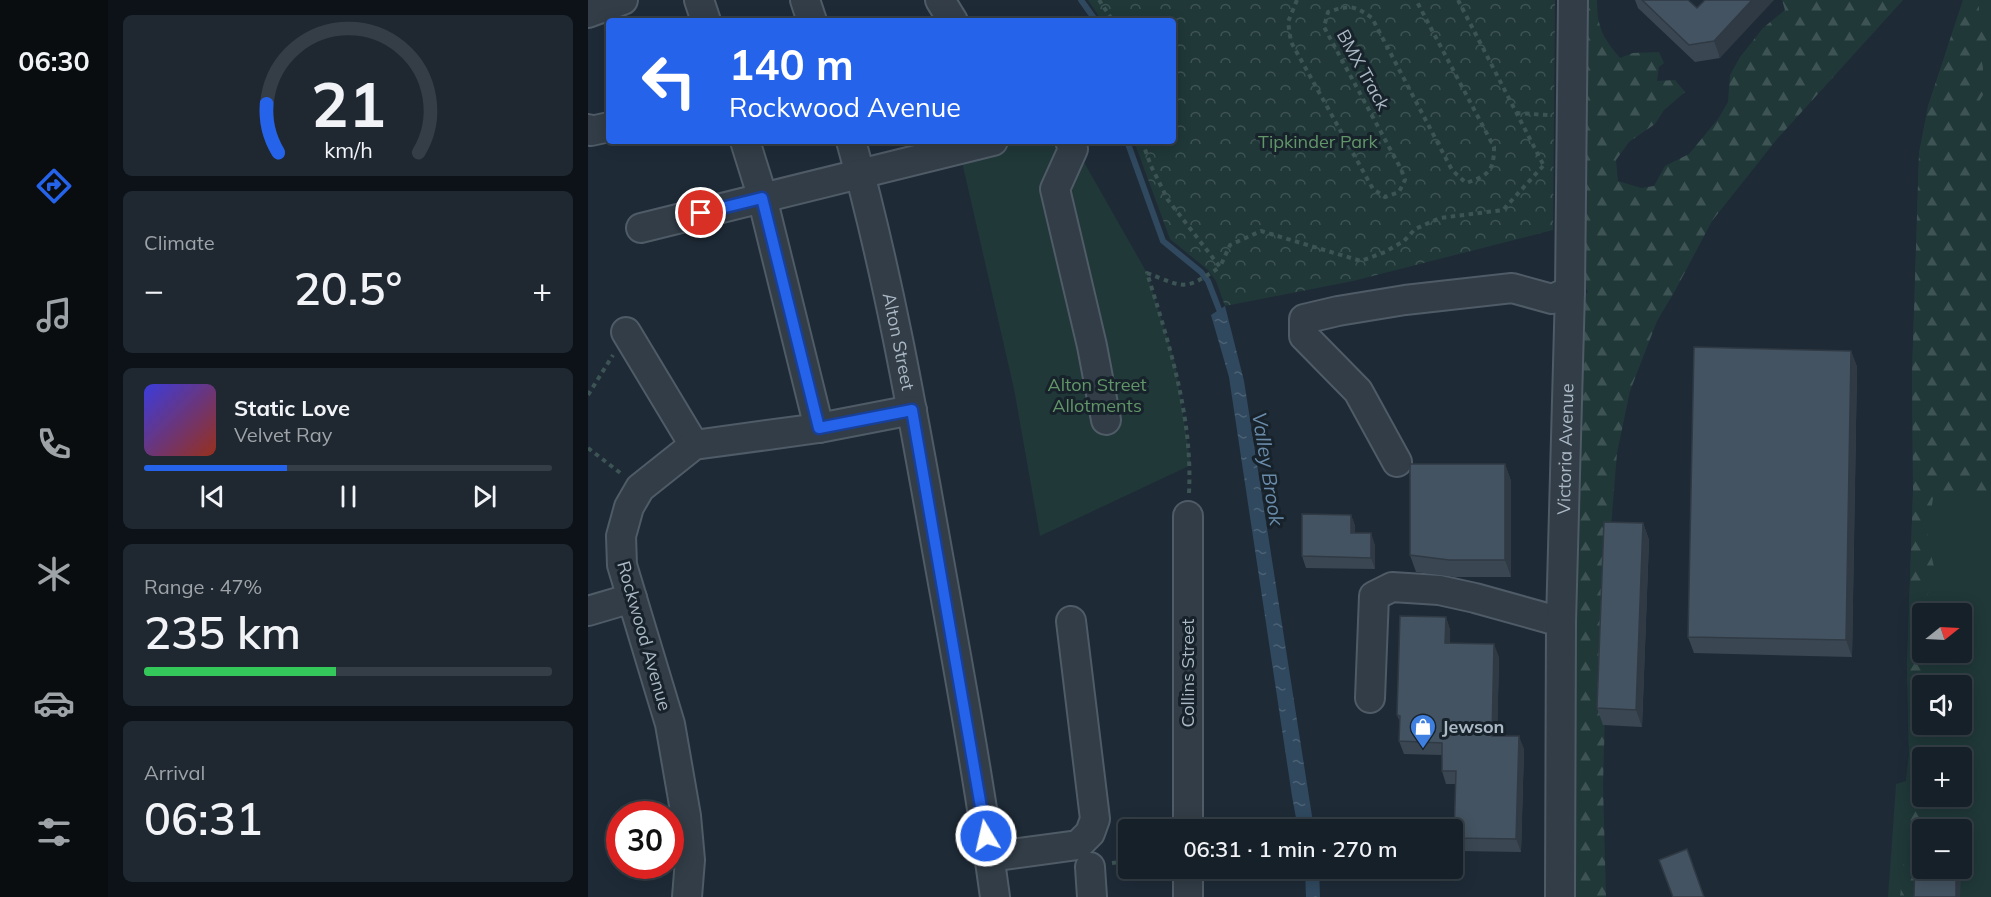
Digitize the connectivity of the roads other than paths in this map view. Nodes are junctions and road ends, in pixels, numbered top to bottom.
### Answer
1 (623, 0) edge
2 (699, 0) edge
3 (805, 0) edge
4 (940, 0) edge
5 (1573, 0) edge
6 (588, 14) edge
7 (705, 18) edge
8 (811, 18) edge
9 (951, 18) edge
10 (746, 144) edge
11 (851, 144) edge
12 (981, 144) edge
13 (1071, 144) edge
14 (860, 174) junction
15 (762, 198) junction
16 (641, 228) dead end
17 (1570, 300) junction
18 (626, 332) road end
19 (912, 410) junction
20 (1106, 420) dead end
21 (819, 428) junction
22 (694, 445) junction
23 (1397, 462) dead end
24 (1188, 516) road end
25 (632, 598) junction
26 (588, 611) edge
27 (1071, 621) dead end
28 (1561, 622) junction
29 (1370, 698) dead end
30 (1188, 819) edge
31 (990, 857) junction
32 (1090, 867) dead end
33 (1188, 879) edge
34 (687, 897) edge
35 (995, 897) edge
36 (1092, 897) edge
37 (1188, 897) edge
38 (1560, 897) edge

1 - 6 street
2 - 7 street
3 - 8 street
4 - 9 street
5 - 17 street, Victoria Avenue
10 - 15 street
11 - 14 street, Alton Street
12 - 14 street
13 - 20 street
14 - 15 street
14 - 19 street, Alton Street
15 - 16 street
15 - 21 street
17 - 23 street
17 - 28 street, Victoria Avenue
18 - 22 street
19 - 21 street
19 - 31 street, Alton Street
21 - 22 street
22 - 25 street, Rockwood Avenue
24 - 30 street, Collins Street
25 - 26 street
25 - 34 street, Rockwood Avenue
27 - 31 street
28 - 29 street
28 - 38 street, Victoria Avenue
31 - 35 street, Alton Street
32 - 36 street
33 - 37 street

